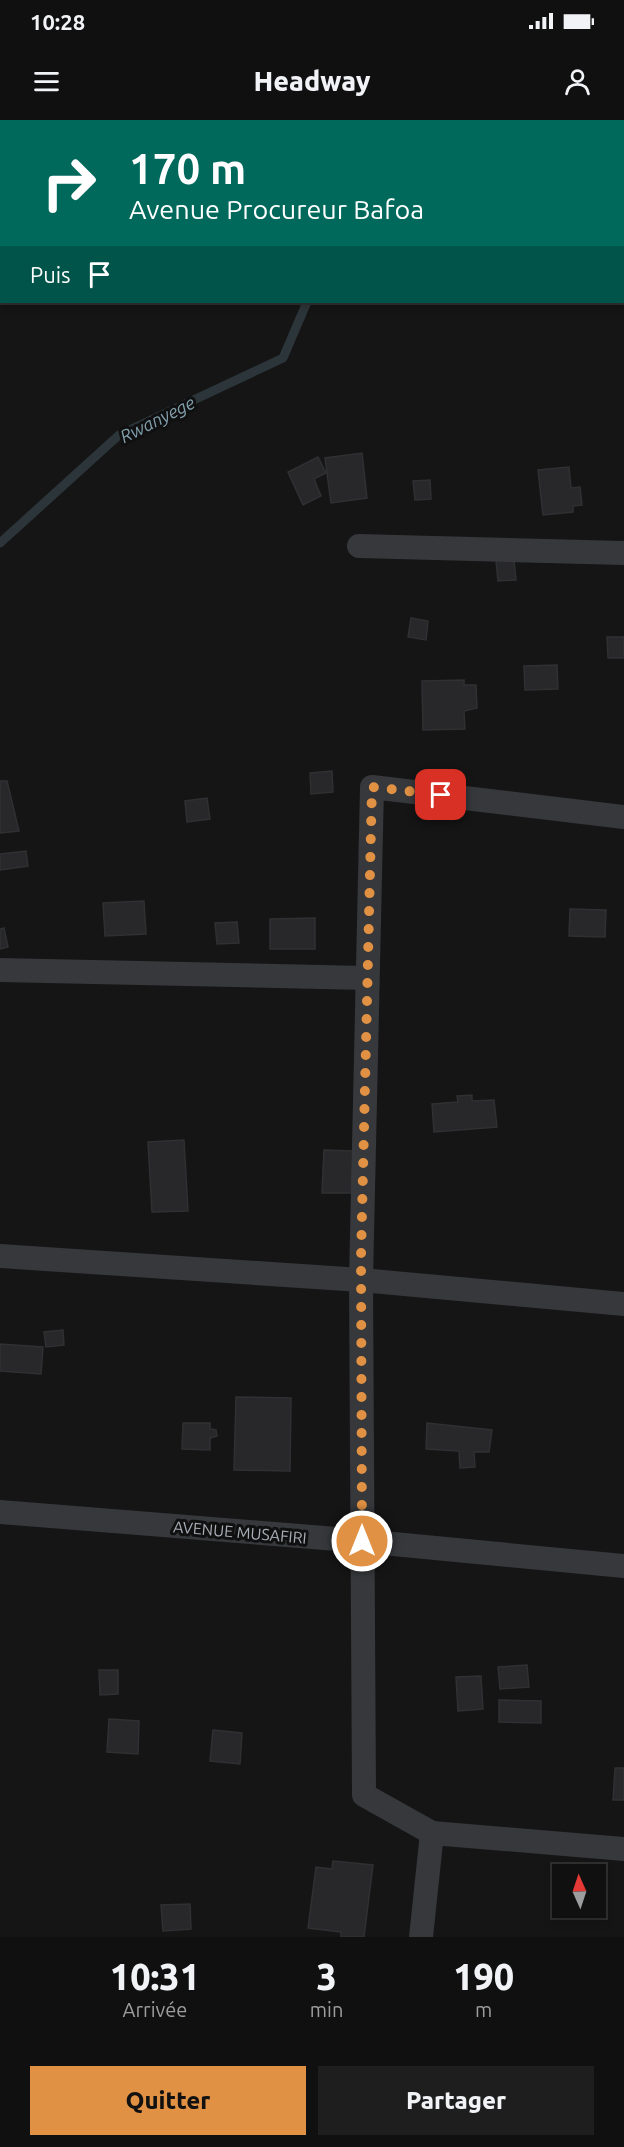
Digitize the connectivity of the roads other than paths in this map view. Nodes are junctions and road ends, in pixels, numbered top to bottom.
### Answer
1 (359, 546) dead end
2 (624, 554) edge
3 (624, 817) edge
4 (0, 970) edge
5 (366, 978) junction
6 (0, 1256) edge
7 (361, 1280) junction
8 (624, 1304) edge
9 (0, 1512) edge
10 (362, 1541) junction
11 (624, 1566) edge
12 (432, 1833) junction
13 (624, 1849) edge
14 (421, 1937) edge

1 - 2 street
3 - 5 street
4 - 5 street
5 - 7 street
6 - 7 street
7 - 8 street
7 - 10 street
9 - 10 street, AVENUE MUSAFIRI
10 - 11 street, AVENUE MUSAFIRI
10 - 12 street
12 - 13 street
12 - 14 street

